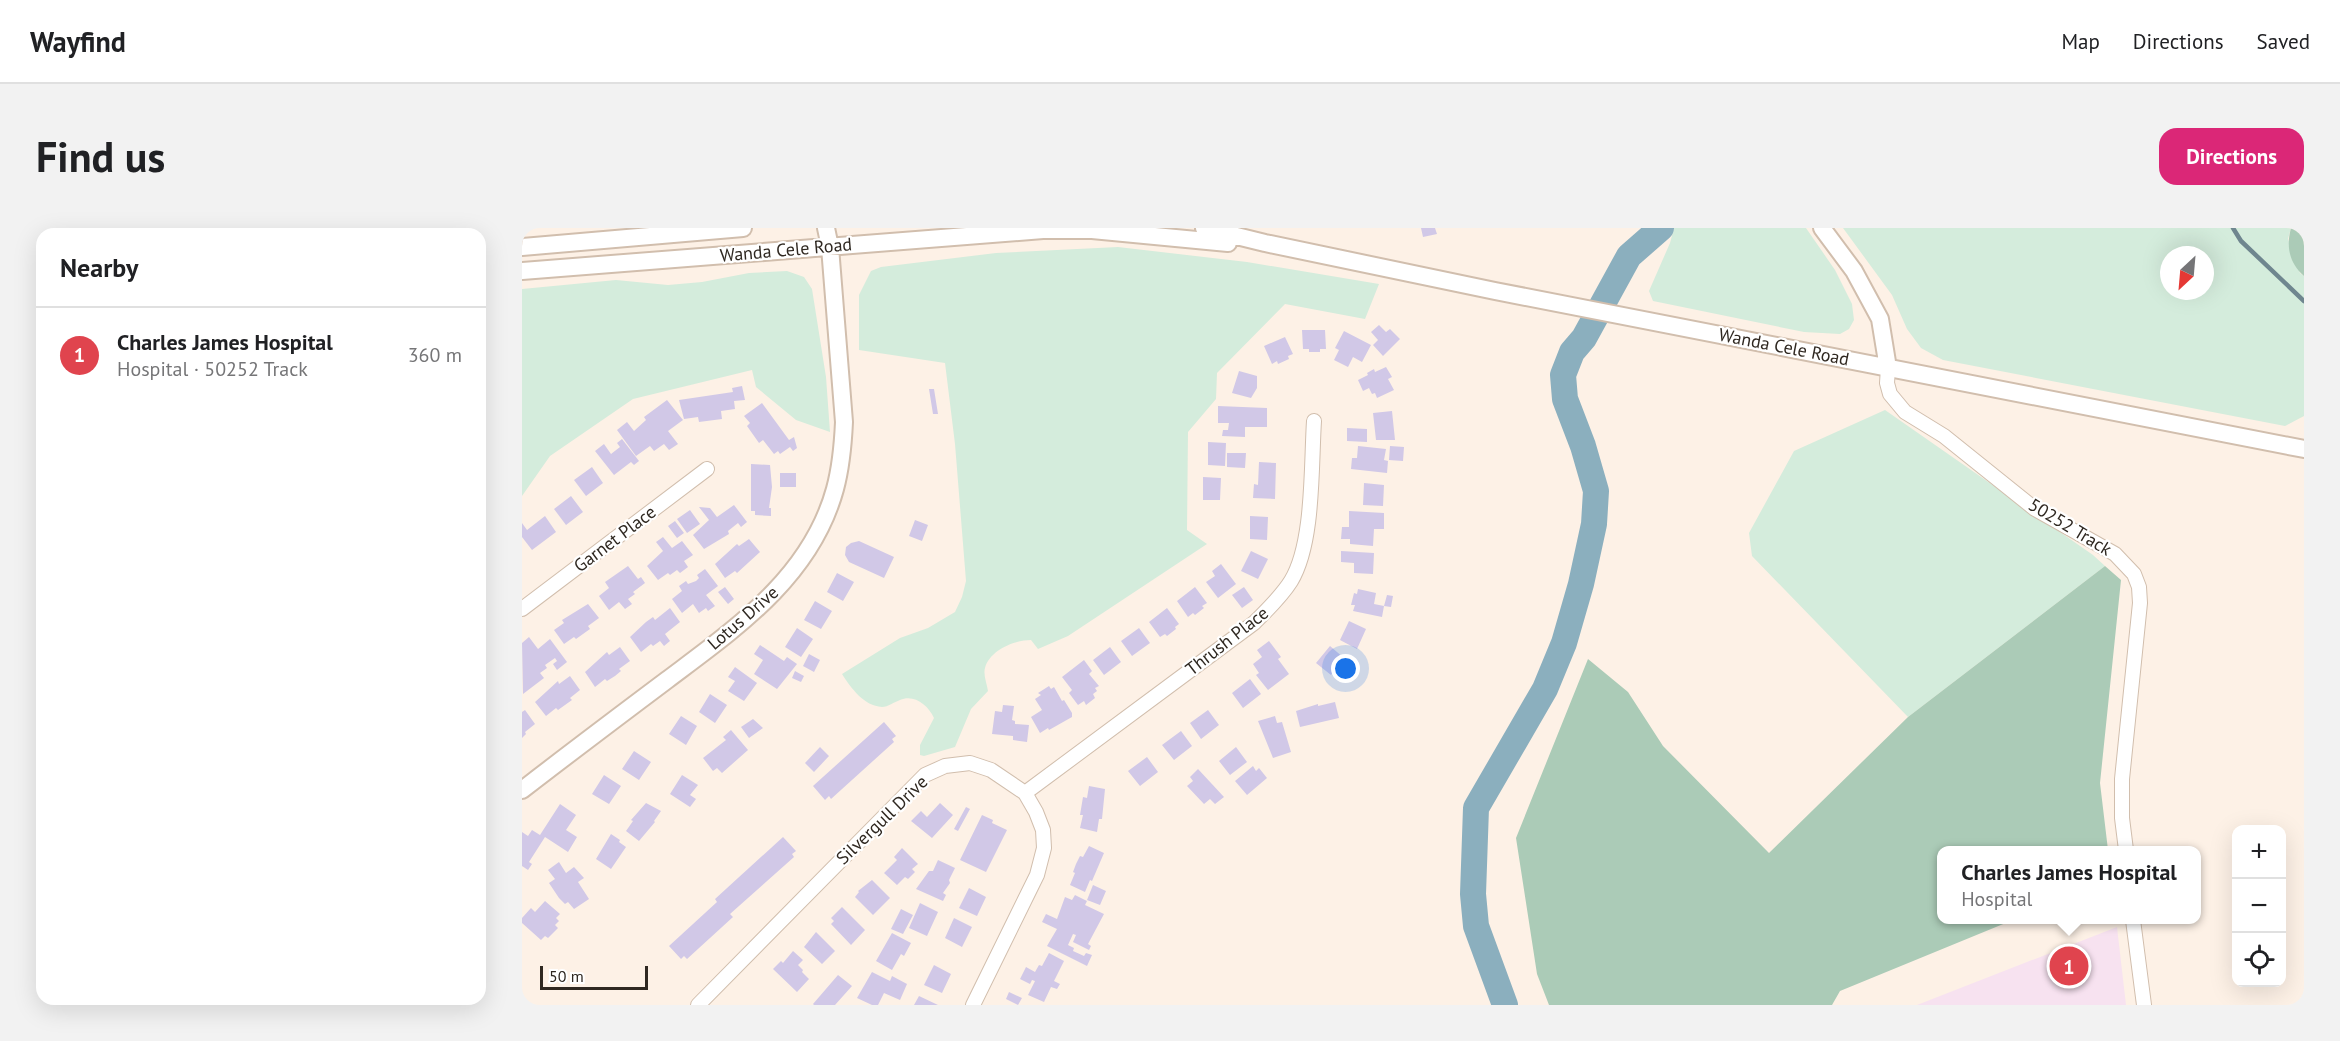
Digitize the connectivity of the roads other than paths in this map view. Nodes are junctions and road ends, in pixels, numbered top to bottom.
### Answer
1 (744, 228) edge
2 (826, 228) edge
3 (1204, 228) edge
4 (1822, 228) edge
5 (1265, 243) junction
6 (522, 247) edge
7 (830, 247) junction
8 (522, 272) edge
9 (1888, 368) junction
10 (1314, 421) dead end
11 (2304, 449) edge
12 (707, 469) dead end
13 (522, 609) edge
14 (522, 790) edge
15 (1025, 794) junction
16 (2126, 846) edge
17 (2134, 924) edge
18 (698, 1005) edge
19 (973, 1005) edge
20 (2144, 1005) edge

1 - 6 street, Wanda Cele Road
2 - 7 street, Lotus Drive
3 - 5 street, Wanda Cele Road
4 - 9 street
5 - 7 street, Wanda Cele Road
5 - 9 street, Wanda Cele Road
7 - 8 street, Wanda Cele Road
7 - 14 street, Lotus Drive
9 - 11 street, Wanda Cele Road
9 - 16 street, 50252 Track
10 - 15 street, Thrush Place
12 - 13 street, Garnet Place
15 - 18 street, Silvergull Drive
15 - 19 street, Silvergull Drive
17 - 20 street

